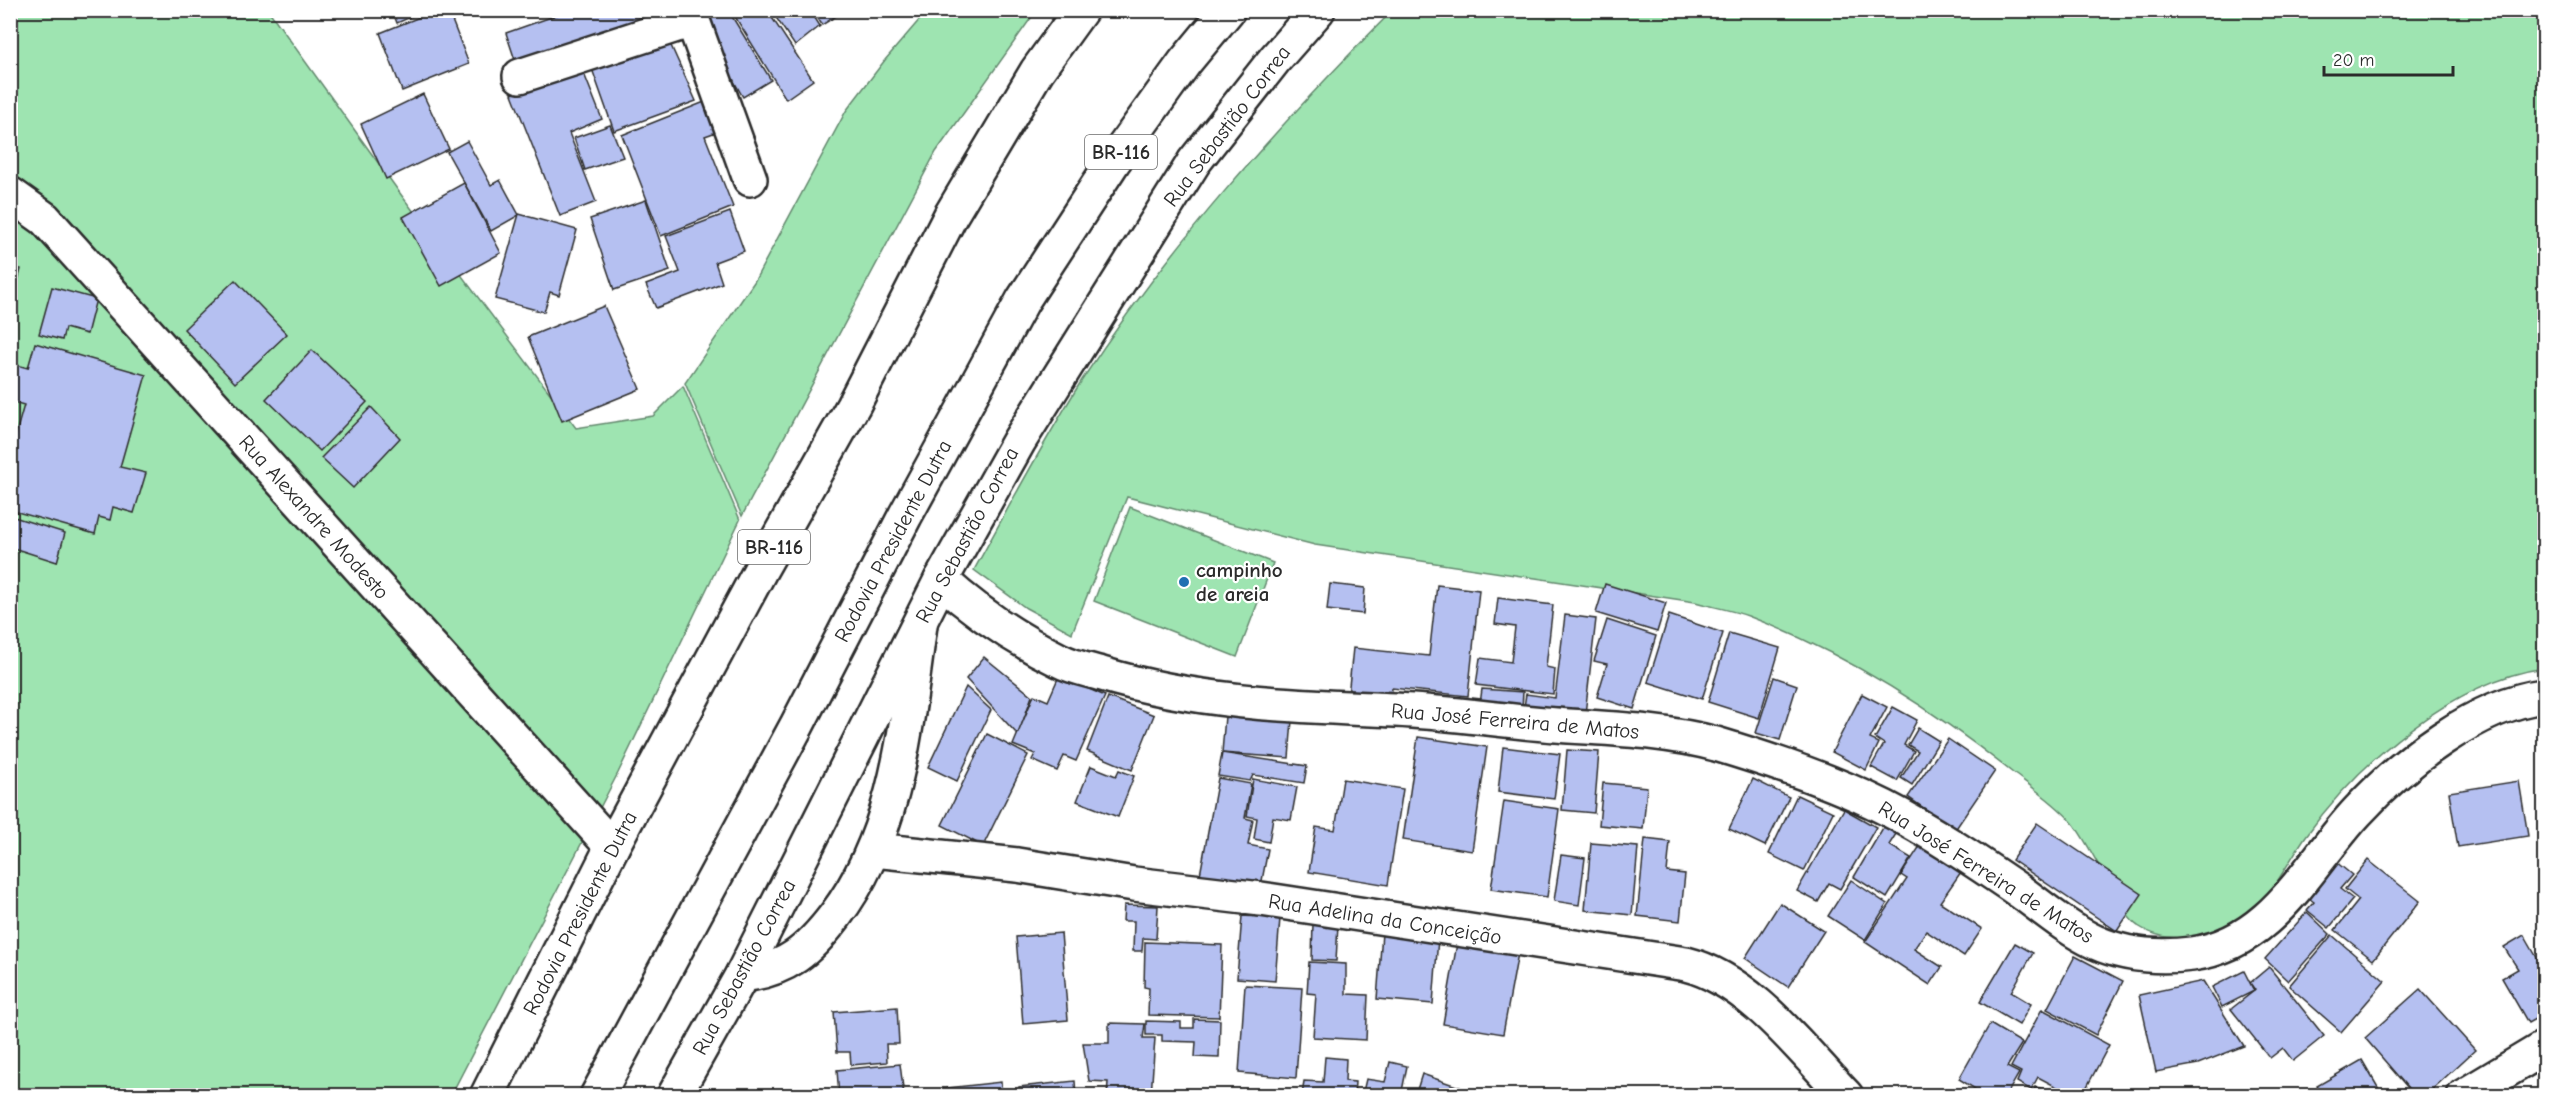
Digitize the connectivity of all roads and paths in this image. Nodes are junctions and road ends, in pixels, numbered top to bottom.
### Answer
1 (1056, 10) edge
2 (1081, 10) edge
3 (1228, 10) edge
4 (1318, 10) edge
5 (691, 15) edge
6 (520, 76) dead end
7 (750, 178) dead end
8 (10, 194) edge
9 (853, 406) junction
10 (941, 580) junction
11 (921, 621) junction
12 (2544, 696) edge
13 (612, 847) junction
14 (874, 850) junction
15 (742, 975) junction
16 (2544, 1048) edge
17 (487, 1095) edge
18 (597, 1095) edge
19 (674, 1095) edge
20 (1846, 1095) edge
21 (2464, 1095) edge

1 - 9 main road
2 - 9 main road, Rodovia Presidente Dutra / BR-116
3 - 18 main road, Rodovia Presidente Dutra / BR-116
4 - 10 main road, Rua Sebastião Correa
5 - 6 main road
5 - 7 main road
8 - 13 main road, Rua Alexandre Modesto
9 - 13 main road, Rodovia Presidente Dutra / BR-116
10 - 11 main road, Rua Sebastião Correa
10 - 12 main road, Rua José Ferreira de Matos
11 - 14 main road
11 - 15 main road, Rua Sebastião Correa
13 - 17 main road, Rodovia Presidente Dutra / BR-116
14 - 15 main road
14 - 20 main road, Rua Adelina da Conceição
15 - 19 main road, Rua Sebastião Correa
16 - 21 main road

